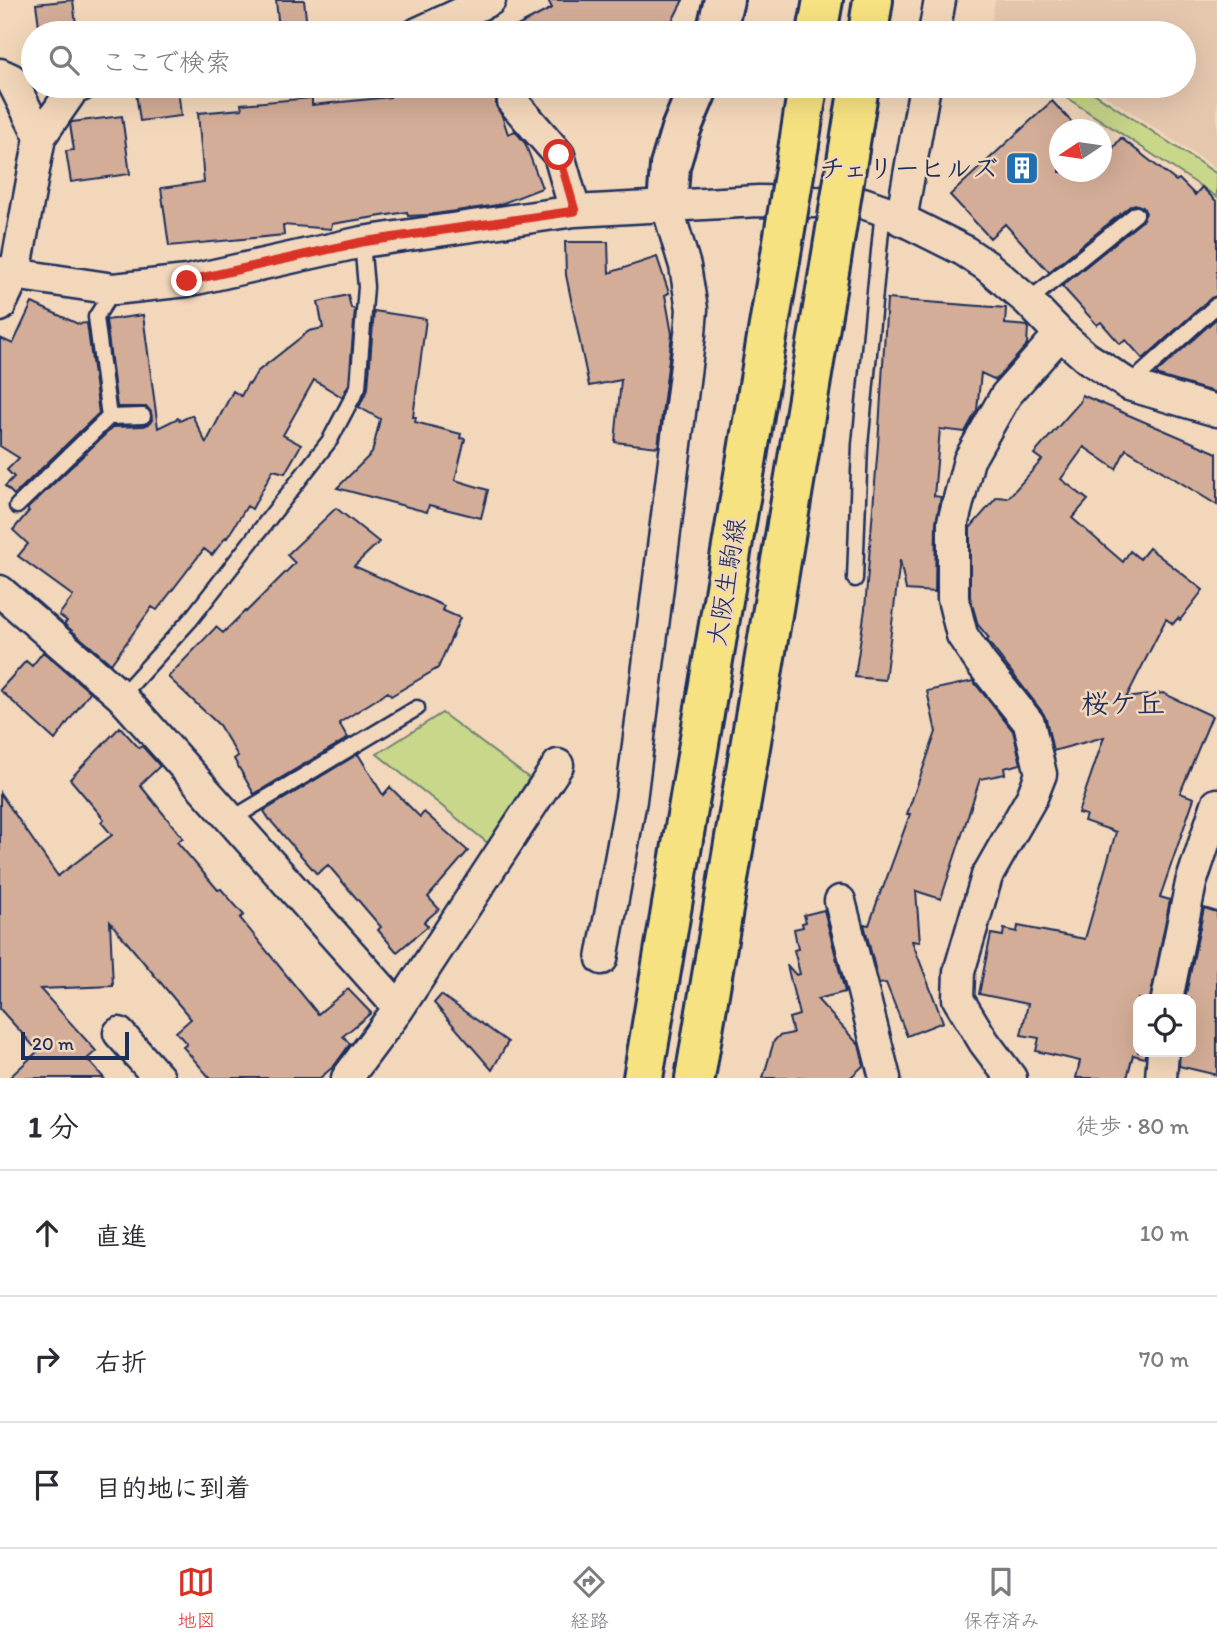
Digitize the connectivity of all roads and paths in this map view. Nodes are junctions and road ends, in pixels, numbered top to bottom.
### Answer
1 (490, 0) edge
2 (724, 0) edge
3 (823, 0) edge
4 (873, 0) edge
5 (940, 0) edge
6 (444, 21) edge
7 (719, 21) edge
8 (819, 21) edge
9 (870, 21) edge
10 (936, 21) edge
11 (0, 74) edge
12 (67, 98) edge
13 (694, 98) edge
14 (806, 98) edge
15 (857, 98) edge
16 (922, 98) edge
17 (513, 102) dead end
18 (40, 137) junction
19 (667, 206) junction
20 (575, 211) junction
21 (1136, 214) dead end
22 (892, 215) junction
23 (362, 242) junction
24 (8, 273) edge
25 (114, 289) junction
26 (1028, 301) junction
27 (1217, 305) edge
28 (0, 306) edge
29 (1060, 334) junction
30 (1129, 385) junction
31 (1217, 411) edge
32 (143, 416) dead end
33 (109, 417) junction
34 (17, 506) dead end
35 (855, 579) dead end
36 (0, 591) edge
37 (121, 696) junction
38 (417, 708) dead end
39 (558, 765) dead end
40 (1217, 804) edge
41 (230, 820) junction
42 (840, 901) dead end
43 (602, 959) dead end
44 (1168, 994) edge
45 (399, 1008) junction
46 (118, 1033) dead end
47 (1163, 1057) edge
48 (159, 1078) edge
49 (347, 1078) edge
50 (643, 1078) edge
51 (695, 1078) edge
52 (885, 1078) edge
53 (1011, 1078) edge
54 (1161, 1078) edge

1 - 6 street
2 - 7 street
3 - 8 main road
4 - 9 main road
5 - 10 street
11 - 18 street
12 - 18 street
13 - 19 street
14 - 50 main road, 大阪生駒線, bridge
15 - 51 main road, 大阪生駒線, bridge
16 - 22 street
17 - 20 street
18 - 24 street
19 - 20 street
19 - 22 street
19 - 43 street
20 - 23 street
21 - 26 lane
22 - 26 street
22 - 35 lane
23 - 25 street
23 - 37 lane
24 - 25 street
24 - 28 street
25 - 33 lane
26 - 29 street
27 - 30 lane
29 - 30 street
29 - 53 street
30 - 31 street
32 - 33 lane
33 - 34 lane
36 - 37 street
37 - 41 street
38 - 41 lane
39 - 45 street
40 - 44 street
41 - 45 street
42 - 52 street
45 - 49 street
46 - 48 street
47 - 54 street

